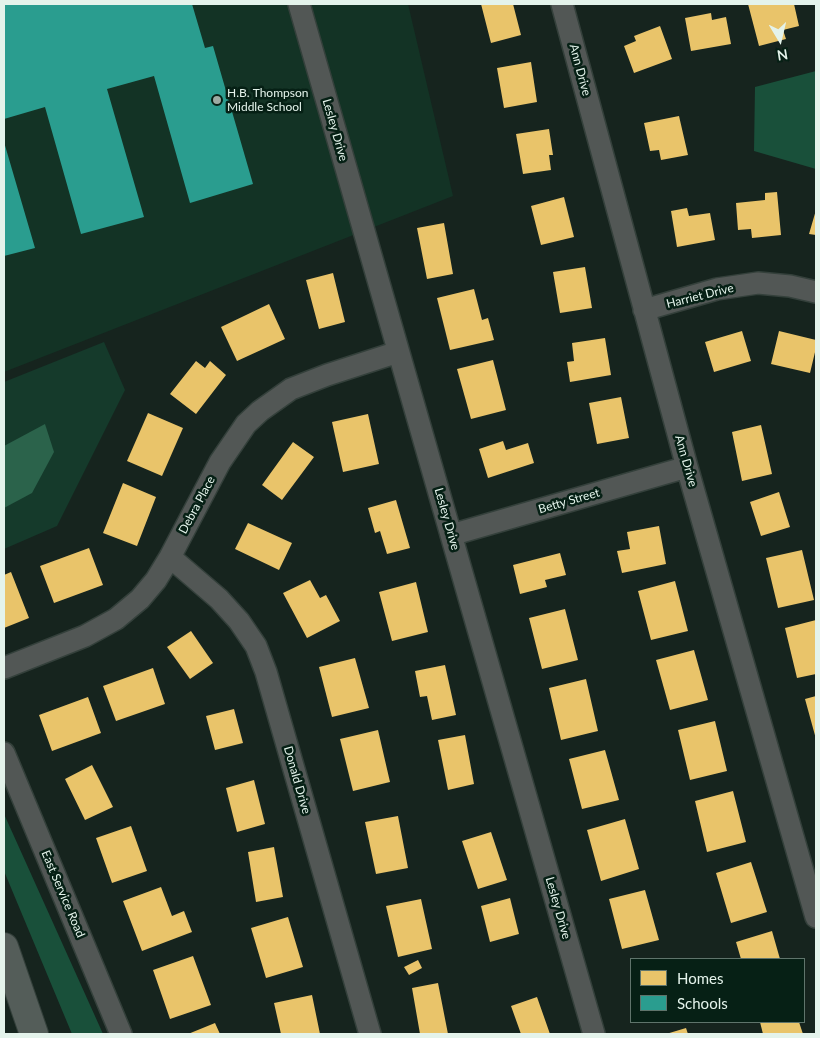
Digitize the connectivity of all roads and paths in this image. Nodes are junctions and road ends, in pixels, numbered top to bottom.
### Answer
1 (299, 4) edge
2 (566, 5) edge
3 (816, 292) edge
4 (644, 310) junction
5 (398, 352) junction
6 (687, 467) junction
7 (452, 535) junction
8 (170, 557) junction
9 (4, 668) edge
10 (4, 753) edge
11 (816, 916) edge
12 (4, 946) edge
13 (34, 1034) edge
14 (122, 1034) edge
15 (370, 1034) edge
16 (594, 1034) edge

1 - 5 street, Lesley Drive
2 - 4 street, Ann Drive
3 - 4 street, Harriet Drive
4 - 6 street, Ann Drive
5 - 7 street, Lesley Drive
5 - 8 street, Debra Place
6 - 7 street, Betty Street
6 - 11 street, Ann Drive
7 - 16 street, Lesley Drive
8 - 9 street, Debra Place
8 - 15 street, Donald Drive
10 - 14 street, East Service Road
12 - 13 highway

